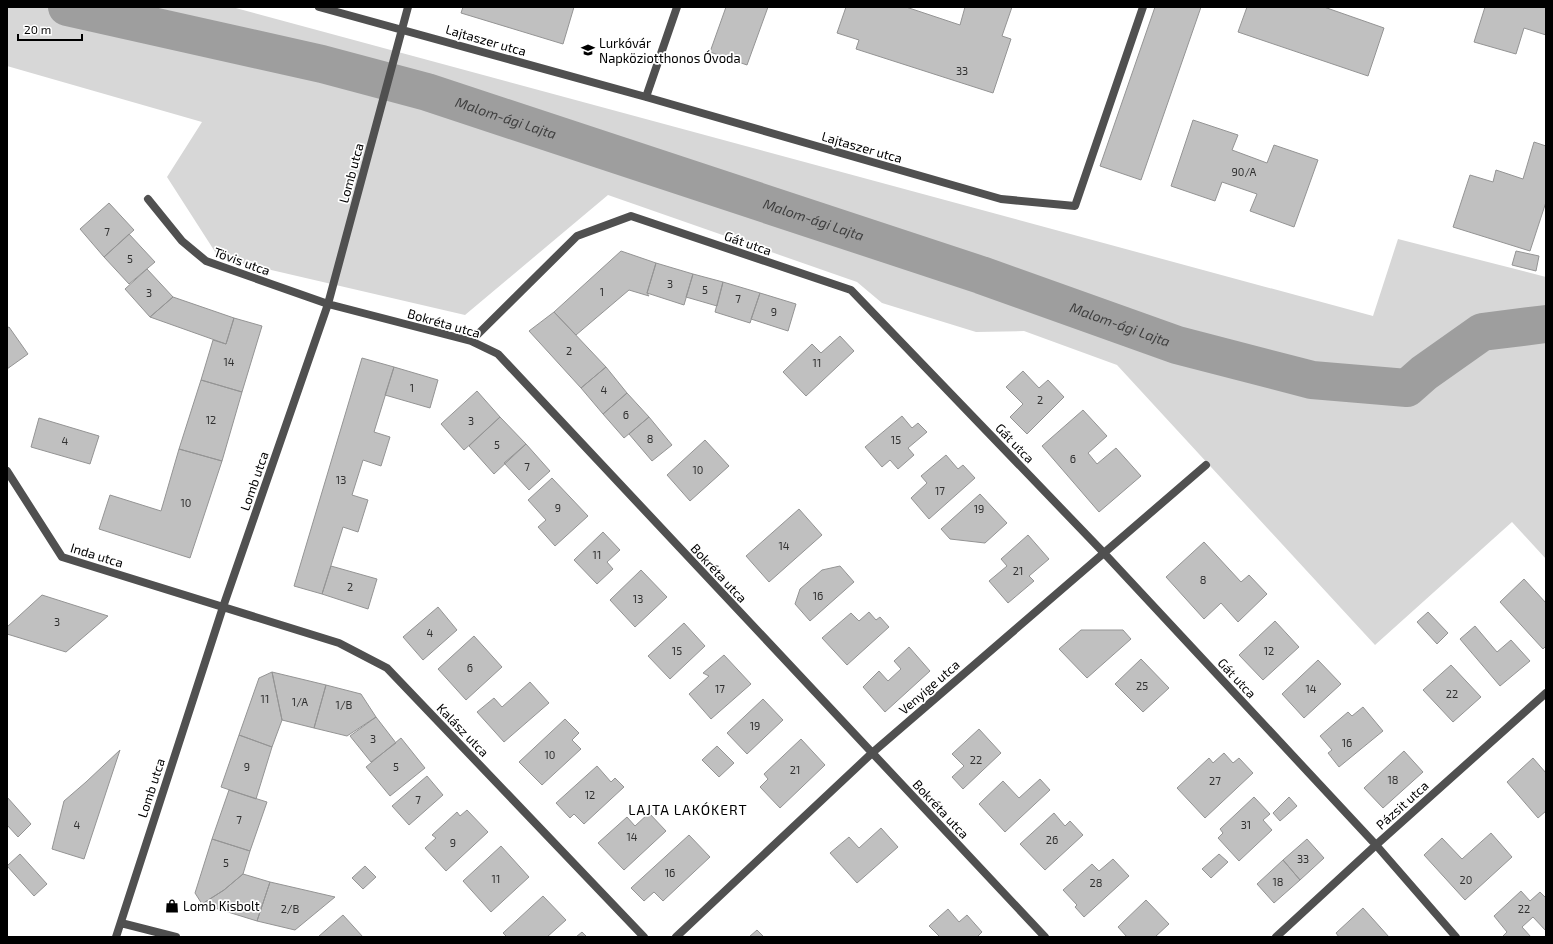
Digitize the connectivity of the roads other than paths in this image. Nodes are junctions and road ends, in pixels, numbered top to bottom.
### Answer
1 (319, 7) edge
2 (408, 7) edge
3 (677, 7) edge
4 (1143, 7) edge
5 (402, 29) junction
6 (646, 97) junction
7 (148, 199) dead end
8 (328, 304) junction
9 (471, 341) junction
10 (1206, 465) dead end
11 (7, 471) edge
12 (1103, 552) junction
13 (222, 607) junction
14 (1546, 693) edge
15 (872, 753) junction
16 (1376, 845) junction
17 (121, 922) junction
18 (116, 937) edge
19 (176, 937) edge
20 (644, 937) edge
21 (676, 937) edge
22 (1046, 937) edge
23 (1276, 937) edge
24 (1456, 937) edge

1 - 5 street, Lajtaszer utca
2 - 5 street, Lomb utca
3 - 6 street
4 - 6 street, Lajtaszer utca
5 - 6 street, Lajtaszer utca
5 - 8 street, Lomb utca
7 - 8 street, Tövis utca
8 - 9 street, Bokréta utca
8 - 13 street, Lomb utca
9 - 12 street, Gát utca
9 - 15 street, Bokréta utca
10 - 12 street, Venyige utca
11 - 13 street, Inda utca
12 - 15 street, Venyige utca
12 - 16 street, Gát utca
13 - 17 street, Lomb utca
13 - 20 street, Kalász utca
14 - 16 street, Pázsit utca
15 - 21 street, Venyige utca
15 - 22 street, Bokréta utca
16 - 23 street, Pázsit utca
16 - 24 street, Gát utca
17 - 18 street, Lomb utca
17 - 19 street

